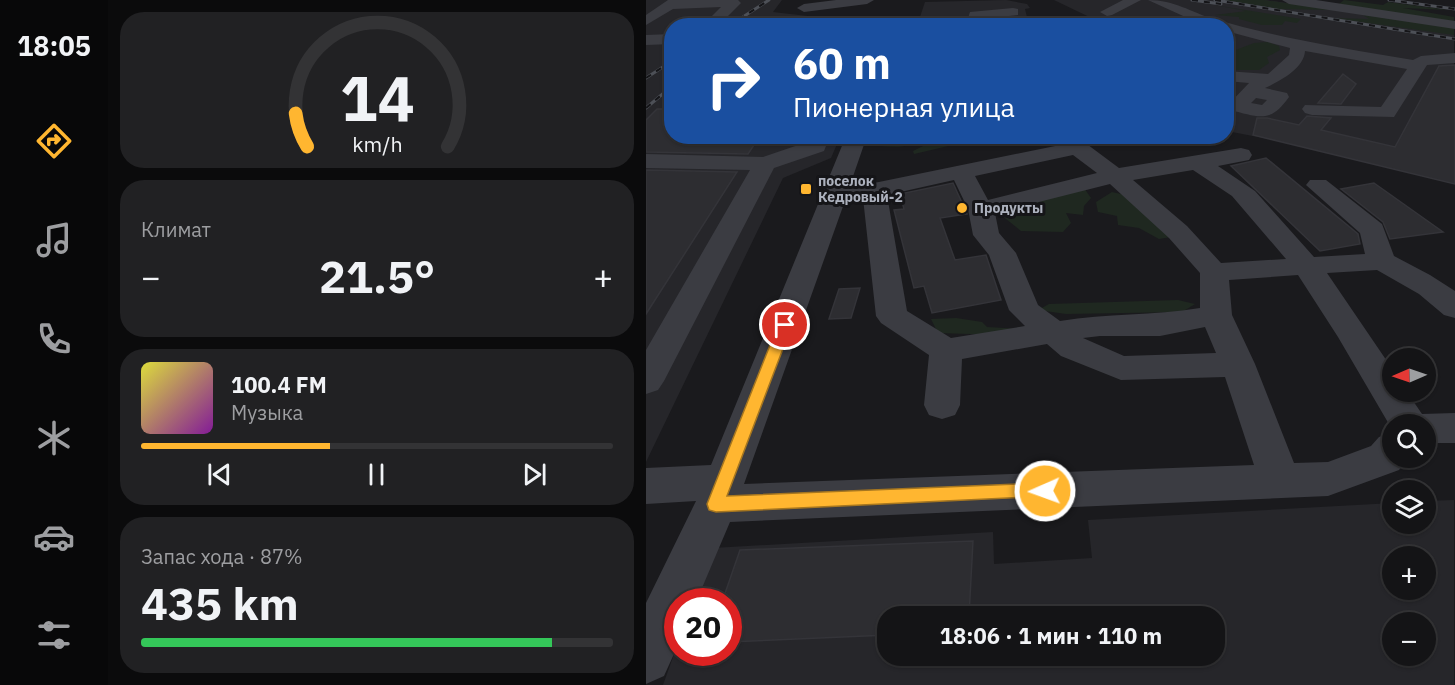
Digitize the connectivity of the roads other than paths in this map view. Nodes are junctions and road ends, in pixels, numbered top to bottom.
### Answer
1 (867, 0) edge
2 (1134, 0) edge
3 (1155, 0) edge
4 (1290, 0) edge
5 (663, 7) edge
6 (804, 8) dead end
7 (1013, 12) dead end
8 (1107, 12) dead end
9 (718, 18) edge
10 (975, 18) edge
11 (1192, 18) edge
12 (646, 21) edge
13 (1454, 25) edge
14 (1234, 28) edge
15 (664, 39) edge
16 (646, 40) edge
17 (1297, 45) junction
18 (1420, 45) dead end
19 (1454, 56) edge
20 (1418, 66) junction
21 (1234, 77) edge
22 (1272, 80) junction
23 (1250, 91) dead end
24 (1312, 109) dead end
25 (817, 144) edge
26 (854, 144) edge
27 (1062, 144) edge
28 (1072, 144) edge
29 (646, 161) edge
30 (765, 164) junction
31 (961, 171) junction
32 (1115, 176) junction
33 (1318, 185) dead end
34 (874, 190) junction
35 (835, 193) junction
36 (981, 209) junction
37 (1381, 261) junction
38 (1306, 267) junction
39 (1214, 272) junction
40 (1454, 308) edge
41 (1216, 315) junction
42 (1053, 332) junction
43 (946, 350) junction
44 (1238, 364) junction
45 (646, 381) edge
46 (942, 405) dead end
47 (1402, 414) edge
48 (1436, 428) edge
49 (1454, 428) edge
50 (1382, 459) edge
51 (1280, 481) junction
52 (646, 486) edge
53 (720, 493) junction
54 (646, 658) edge

1 - 6 street
2 - 8 street
3 - 11 street
4 - 13 street
5 - 9 street
5 - 12 street
7 - 10 street
14 - 17 street
15 - 16 street
17 - 20 street
17 - 22 street
18 - 19 street
19 - 20 street
20 - 24 street
21 - 22 street
22 - 23 street
25 - 30 street
26 - 35 street
27 - 31 street
28 - 32 street
29 - 30 street
30 - 45 street
31 - 34 street
31 - 36 street
32 - 36 street
32 - 38 street
32 - 39 street
33 - 37 street
34 - 35 street
34 - 43 street
35 - 53 street
36 - 42 street
37 - 38 street
37 - 40 street
38 - 39 street
38 - 47 street
39 - 41 street
41 - 42 street
41 - 44 street
42 - 43 street
42 - 44 street
43 - 46 street
44 - 51 street
48 - 49 street
50 - 51 street
51 - 53 street
52 - 53 street
53 - 54 street

